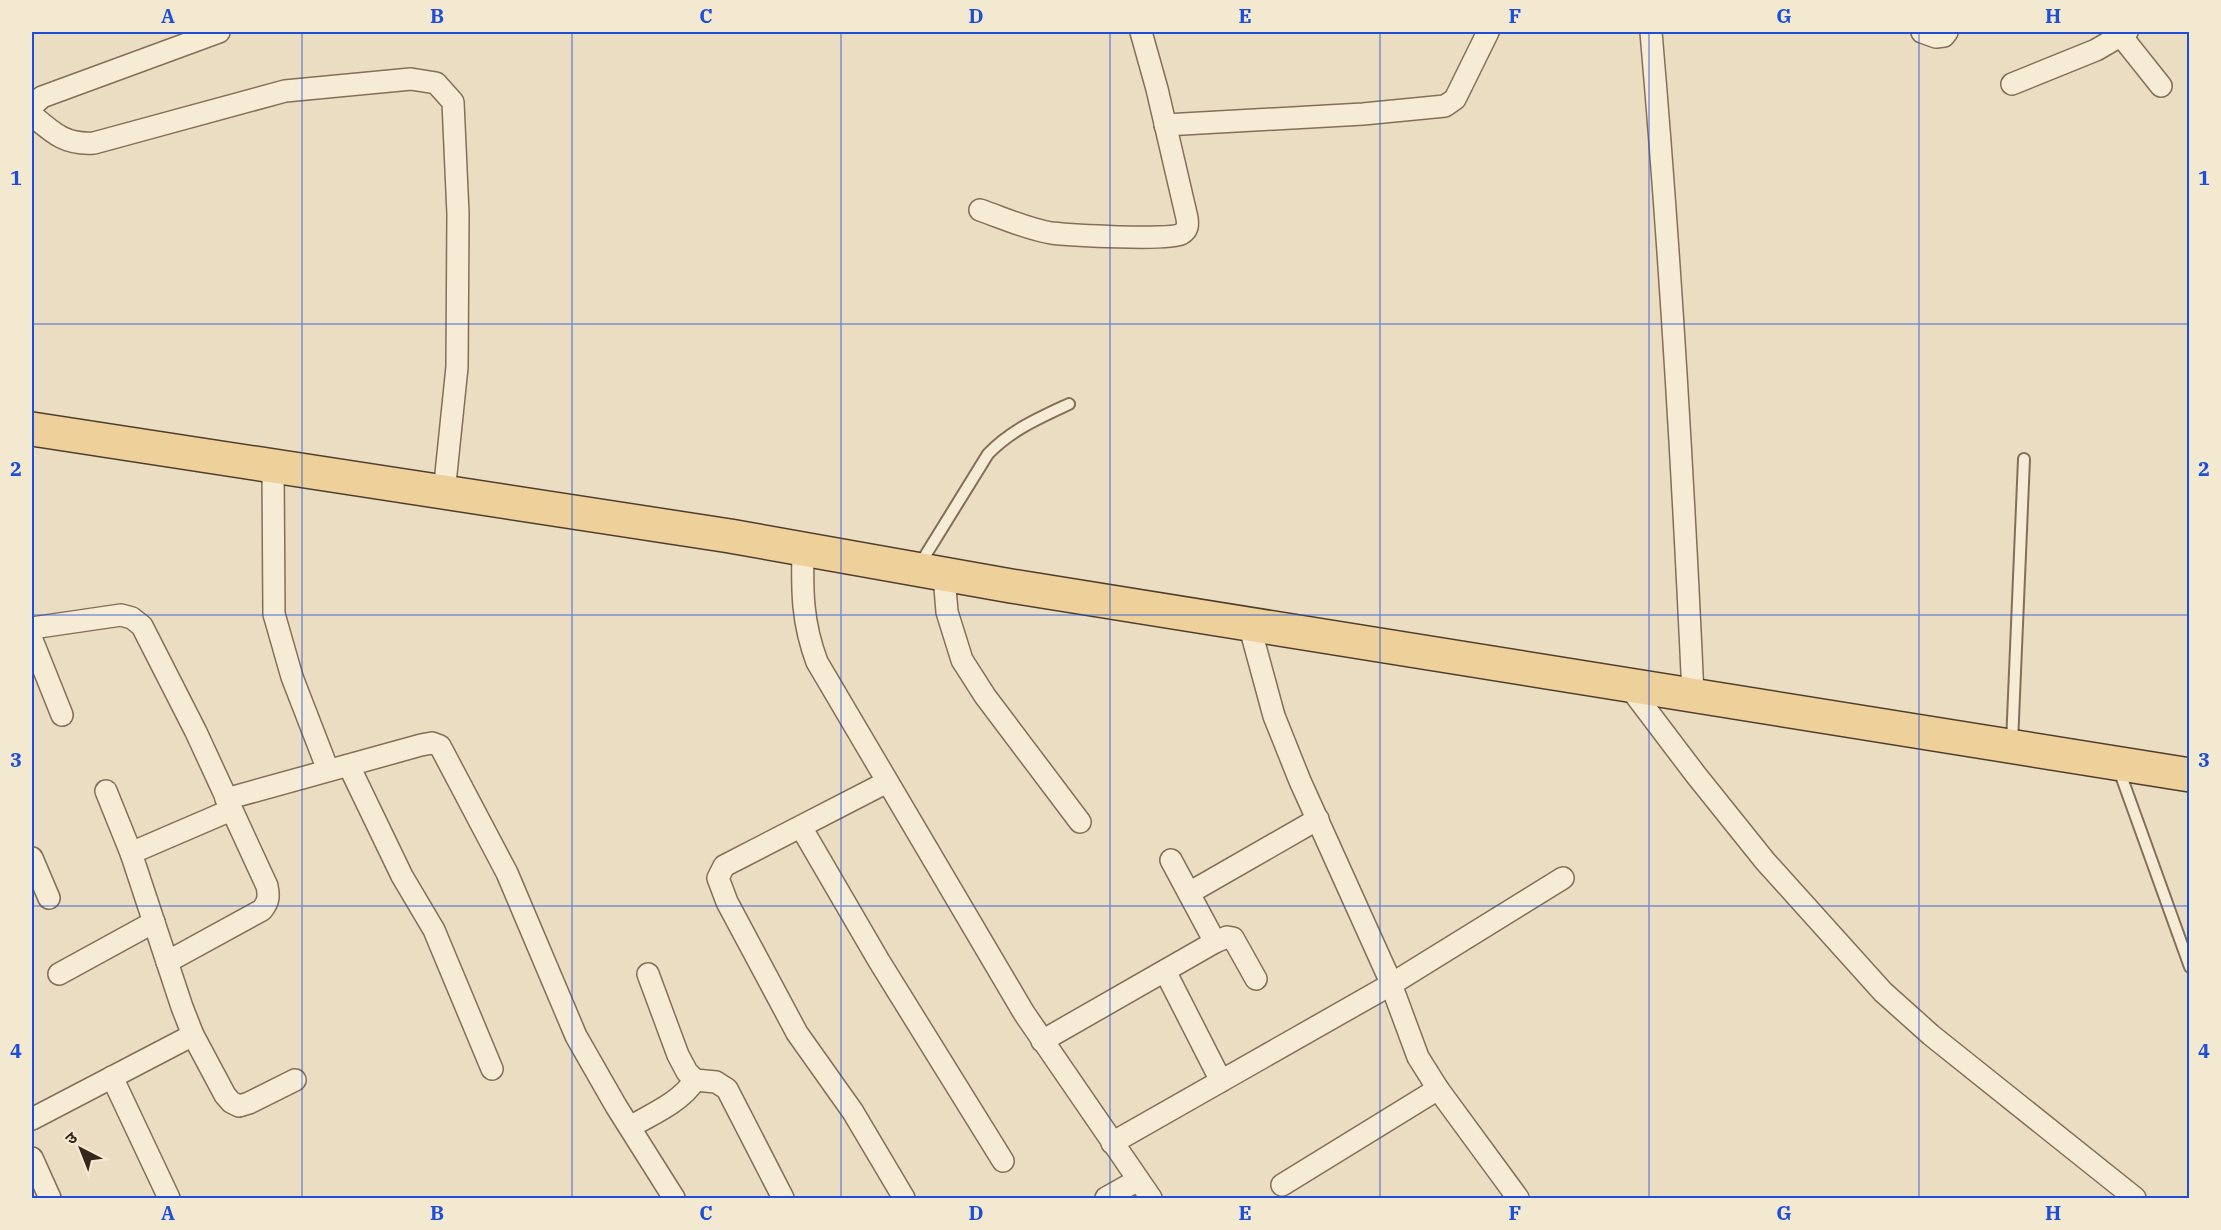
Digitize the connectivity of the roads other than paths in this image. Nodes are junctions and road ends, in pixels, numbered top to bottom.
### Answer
1 (219, 32) edge
2 (1141, 32) edge
3 (1488, 32) edge
4 (1652, 32) edge
5 (1922, 32) edge
6 (1947, 32) edge
7 (2122, 33) edge
8 (2012, 84) dead end
9 (2161, 86) dead end
10 (32, 106) edge
11 (32, 116) edge
12 (1165, 125) junction
13 (980, 210) dead end
14 (1069, 404) dead end
15 (32, 429) edge
16 (2024, 459) dead end
17 (273, 467) junction
18 (444, 494) junction
19 (803, 549) junction
20 (930, 572) junction
21 (1249, 624) junction
22 (32, 628) edge
23 (32, 640) edge
24 (1627, 684) junction
25 (1693, 695) junction
26 (62, 715) dead end
27 (2012, 747) junction
28 (2117, 764) junction
29 (349, 766) junction
30 (328, 770) junction
31 (2190, 775) edge
32 (887, 782) junction
33 (106, 791) dead end
34 (228, 804) junction
35 (1317, 819) junction
36 (1080, 822) dead end
37 (801, 826) junction
38 (131, 853) junction
39 (32, 858) edge
40 (1172, 860) dead end
41 (1563, 878) dead end
42 (1189, 893) junction
43 (50, 898) dead end
44 (154, 922) junction
45 (1215, 942) junction
46 (167, 962) junction
47 (2190, 967) edge
48 (1165, 970) junction
49 (59, 974) dead end
50 (648, 974) dead end
51 (1256, 979) dead end
52 (1390, 985) junction
53 (193, 1035) junction
54 (1042, 1041) junction
55 (492, 1069) dead end
56 (112, 1077) junction
57 (295, 1080) dead end
58 (695, 1080) junction
59 (1221, 1081) junction
60 (1438, 1089) junction
61 (32, 1119) edge
62 (630, 1128) junction
63 (1112, 1143) junction
64 (32, 1158) edge
65 (1003, 1161) dead end
66 (1138, 1180) junction
67 (1282, 1185) dead end
68 (50, 1198) edge
69 (169, 1198) edge
70 (674, 1198) edge
71 (783, 1198) edge
72 (904, 1198) edge
73 (1106, 1198) edge
74 (1151, 1198) edge
75 (1518, 1198) edge
76 (2135, 1198) edge

1 - 10 street
2 - 12 street
3 - 12 street
4 - 25 street
5 - 6 street
7 - 8 street
7 - 9 street
11 - 18 street
12 - 13 street
14 - 20 lane
15 - 17 main road
16 - 27 lane
17 - 18 main road
17 - 30 street
18 - 19 main road
19 - 20 main road
19 - 32 street
20 - 21 main road
20 - 36 street
21 - 24 main road
21 - 35 street
22 - 34 street
23 - 26 street
24 - 25 main road
24 - 76 street
25 - 27 main road
27 - 28 main road
28 - 31 main road
28 - 47 lane
29 - 30 street
29 - 55 street
29 - 62 street
30 - 34 street
32 - 37 street
32 - 54 street
33 - 38 street
34 - 38 street
34 - 46 street
35 - 42 street
35 - 52 street
37 - 65 street
37 - 72 street
38 - 44 street
39 - 43 street
40 - 42 street
41 - 52 street
42 - 45 street
44 - 46 street
44 - 49 street
45 - 48 street
45 - 51 street
46 - 53 street
48 - 54 street
48 - 59 street
50 - 58 street
52 - 59 street
52 - 60 street
53 - 56 street
53 - 57 street
54 - 63 street
56 - 61 street
56 - 69 street
58 - 62 street
58 - 71 street
59 - 63 street
60 - 67 street
60 - 75 street
62 - 70 street
63 - 66 street
64 - 68 street
66 - 73 street
66 - 74 street

